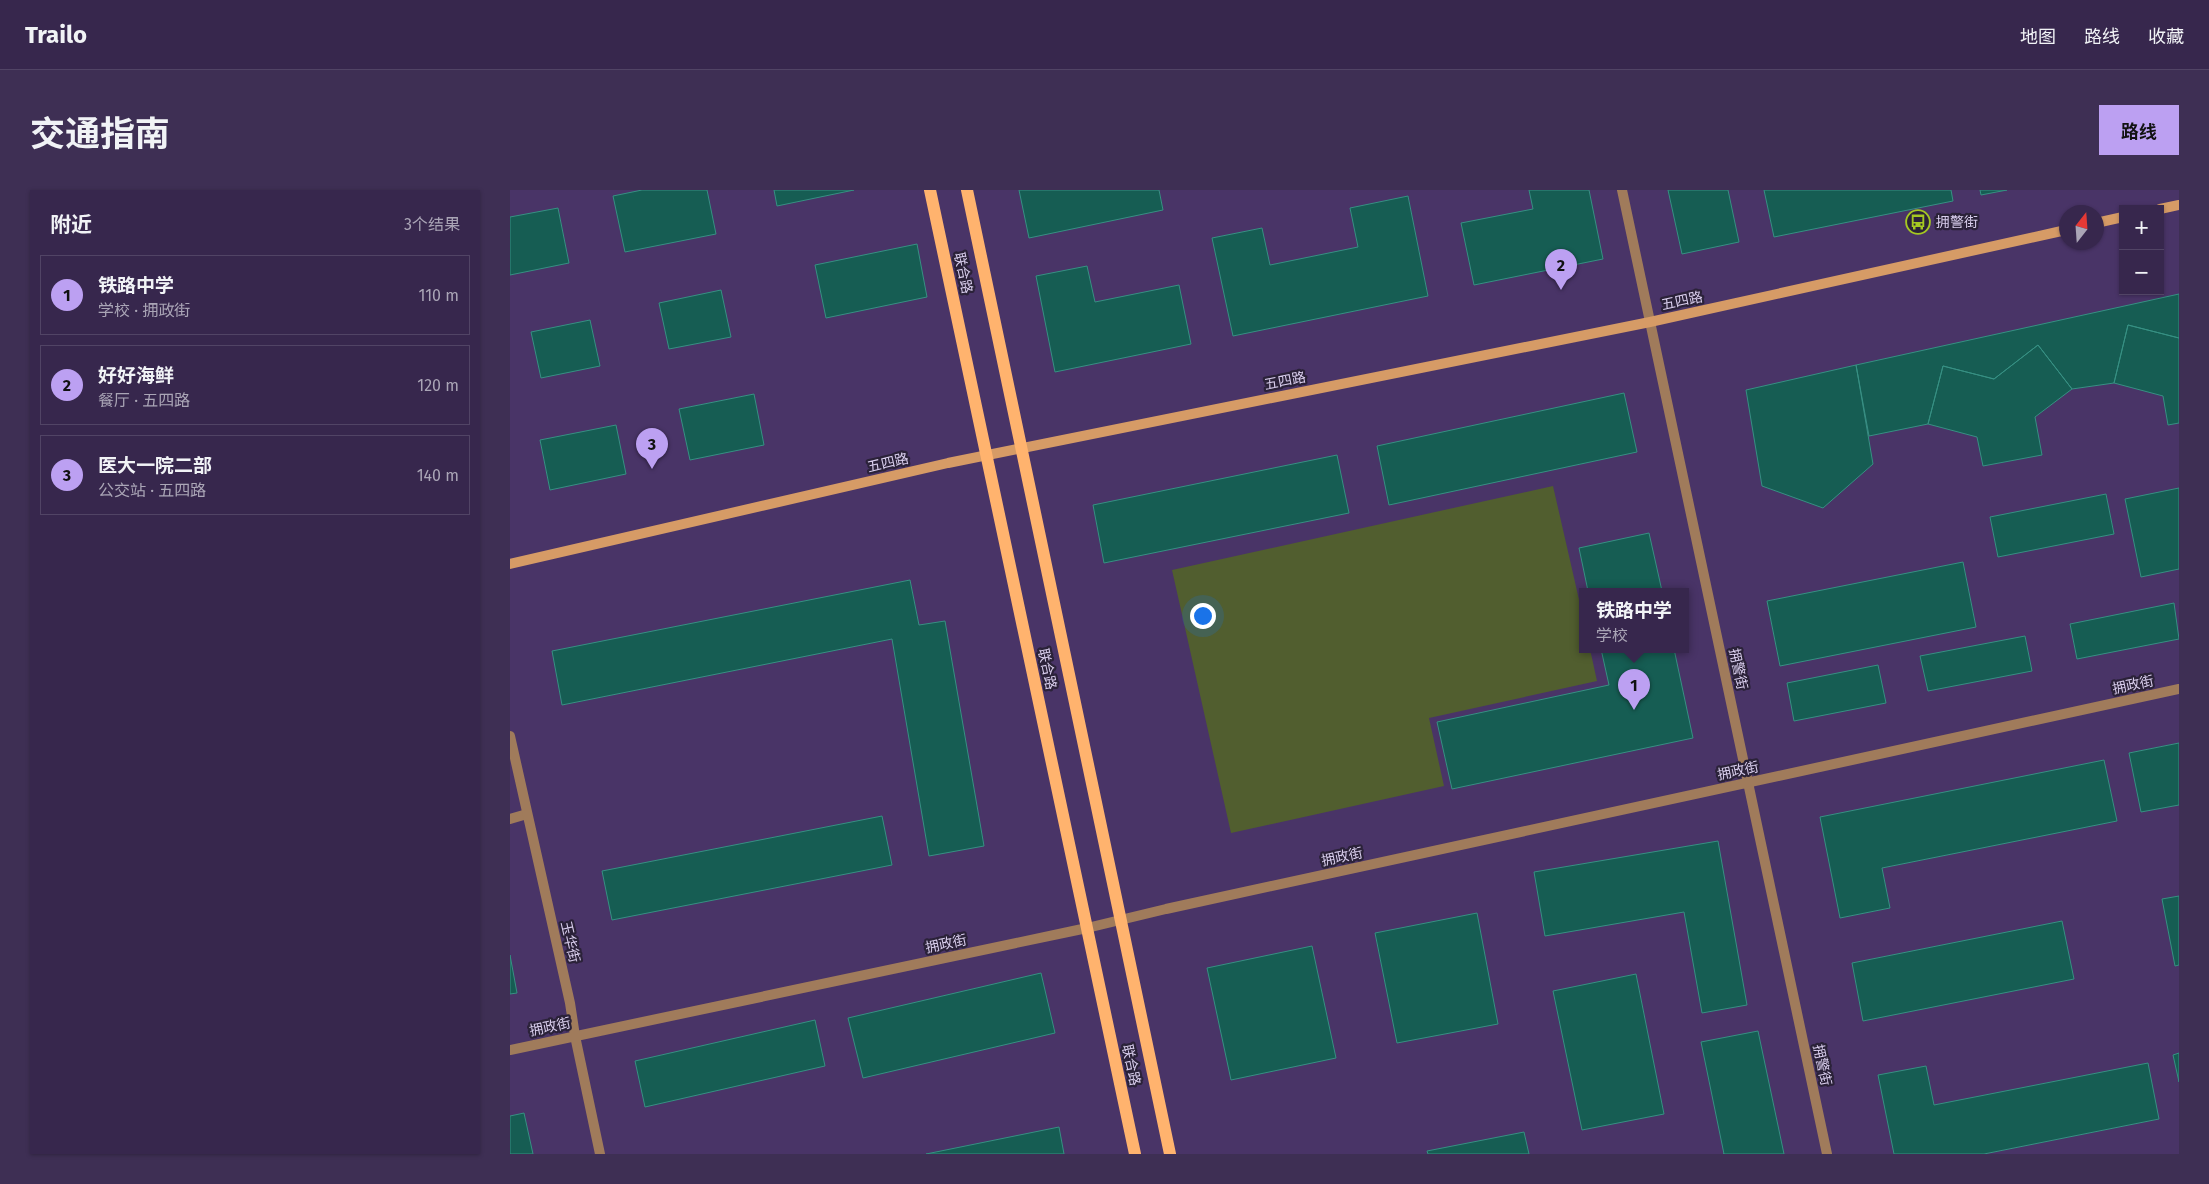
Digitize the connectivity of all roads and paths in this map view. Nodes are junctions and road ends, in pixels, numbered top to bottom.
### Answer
1 (930, 190) edge
2 (967, 190) edge
3 (1622, 190) edge
4 (2179, 205) edge
5 (2164, 208) edge
6 (2119, 219) edge
7 (2104, 222) edge
8 (2059, 232) edge
9 (1650, 322) junction
10 (1021, 448) junction
11 (987, 455) junction
12 (510, 564) edge
13 (2179, 689) edge
14 (510, 736) edge
15 (1748, 783) junction
16 (527, 814) junction
17 (510, 819) edge
18 (1121, 920) junction
19 (1087, 928) junction
20 (575, 1036) junction
21 (510, 1050) edge
22 (600, 1154) edge
23 (1135, 1154) edge
24 (1170, 1154) edge
25 (1827, 1154) edge

1 - 11 main road, 联合路
2 - 10 main road, 联合路
3 - 9 street, 拥警街
4 - 5 main road
6 - 7 main road
8 - 9 main road, 五四路
9 - 10 main road, 五四路
9 - 15 street, 拥警街
10 - 11 main road, 五四路
10 - 18 main road, 联合路
11 - 12 main road, 五四路
11 - 19 main road, 联合路
13 - 15 street, 拥政街
14 - 16 street, 玉华街
15 - 18 street, 拥政街
15 - 25 street, 拥警街
16 - 17 street
16 - 20 street, 玉华街
18 - 19 street, 拥政街
18 - 24 main road, 联合路
19 - 20 street, 拥政街
19 - 23 main road, 联合路
20 - 21 street, 拥政街
20 - 22 street, 玉华街

